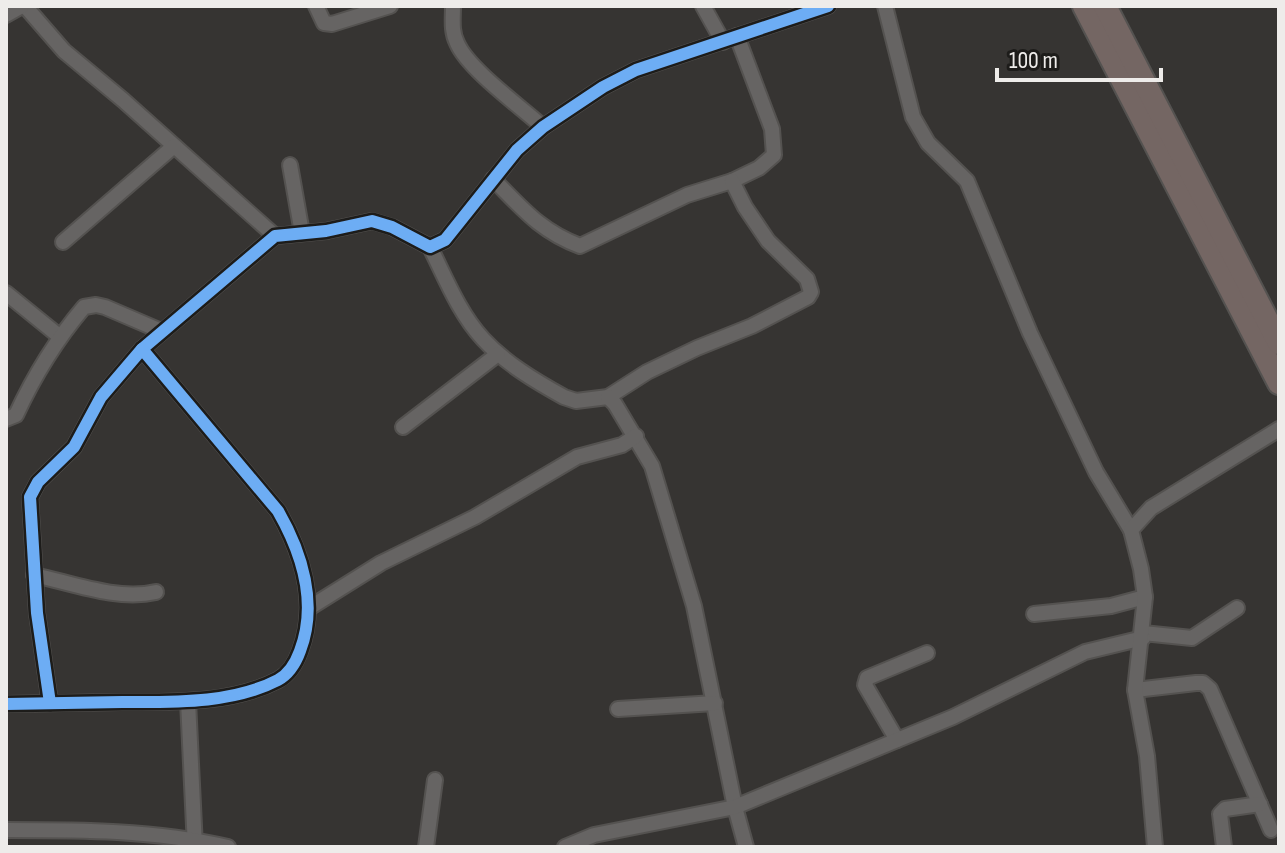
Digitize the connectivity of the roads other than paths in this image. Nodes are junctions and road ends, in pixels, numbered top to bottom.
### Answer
1 (24, 6) edge
2 (316, 6) edge
3 (390, 6) edge
4 (453, 6) edge
5 (703, 6) edge
6 (828, 6) edge
7 (885, 6) edge
8 (1084, 6) edge
9 (1105, 6) edge
10 (6, 15) edge
11 (730, 39) junction
12 (543, 127) junction
13 (174, 146) junction
14 (290, 165) dead end
15 (493, 179) junction
16 (732, 181) junction
17 (302, 233) junction
18 (275, 236) junction
19 (63, 242) dead end
20 (430, 247) junction
21 (6, 293) edge
22 (161, 331) junction
23 (59, 336) junction
24 (1279, 343) edge
25 (142, 349) junction
26 (498, 354) junction
27 (1279, 383) edge
28 (608, 397) junction
29 (6, 419) edge
30 (403, 427) dead end
31 (1279, 429) edge
32 (636, 436) junction
33 (1131, 530) junction
34 (34, 575) junction
35 (156, 592) dead end
36 (1145, 597) junction
37 (309, 608) junction
38 (1237, 608) dead end
39 (1034, 614) dead end
40 (1143, 635) junction
41 (927, 653) dead end
42 (1135, 690) junction
43 (188, 701) junction
44 (50, 703) junction
45 (715, 703) junction
46 (6, 704) edge
47 (618, 709) dead end
48 (897, 740) junction
49 (435, 780) dead end
50 (1260, 804) junction
51 (735, 807) junction
52 (6, 830) edge
53 (1271, 830) dead end
54 (194, 843) edge
55 (228, 847) edge
56 (426, 847) edge
57 (565, 847) edge
58 (746, 847) edge
59 (1155, 847) edge
60 (1224, 847) edge

1 - 10 street
1 - 13 street
2 - 3 street
4 - 12 street
5 - 11 street
6 - 11 street
7 - 33 street
8 - 27 highway
9 - 24 highway
11 - 12 street
11 - 16 street
12 - 15 street
13 - 18 street
13 - 19 street
14 - 17 street
15 - 16 street
15 - 20 street
16 - 28 street
17 - 18 street
17 - 20 street
18 - 22 street
20 - 26 street
21 - 23 street
22 - 23 street
22 - 25 street
23 - 29 street
25 - 34 street
25 - 37 street
26 - 28 street
26 - 30 street
28 - 32 street
31 - 33 street
32 - 37 street
32 - 45 street
33 - 36 street
34 - 35 street
34 - 44 street
36 - 39 street
36 - 40 street
37 - 43 street
38 - 40 street
40 - 42 street
40 - 48 street
41 - 48 street
42 - 50 street
42 - 59 street
43 - 44 street
43 - 54 street
44 - 46 street
45 - 47 street
45 - 51 street
48 - 51 street
49 - 56 street
50 - 53 street
50 - 60 street
51 - 57 street
51 - 58 street
52 - 54 street
54 - 55 street

